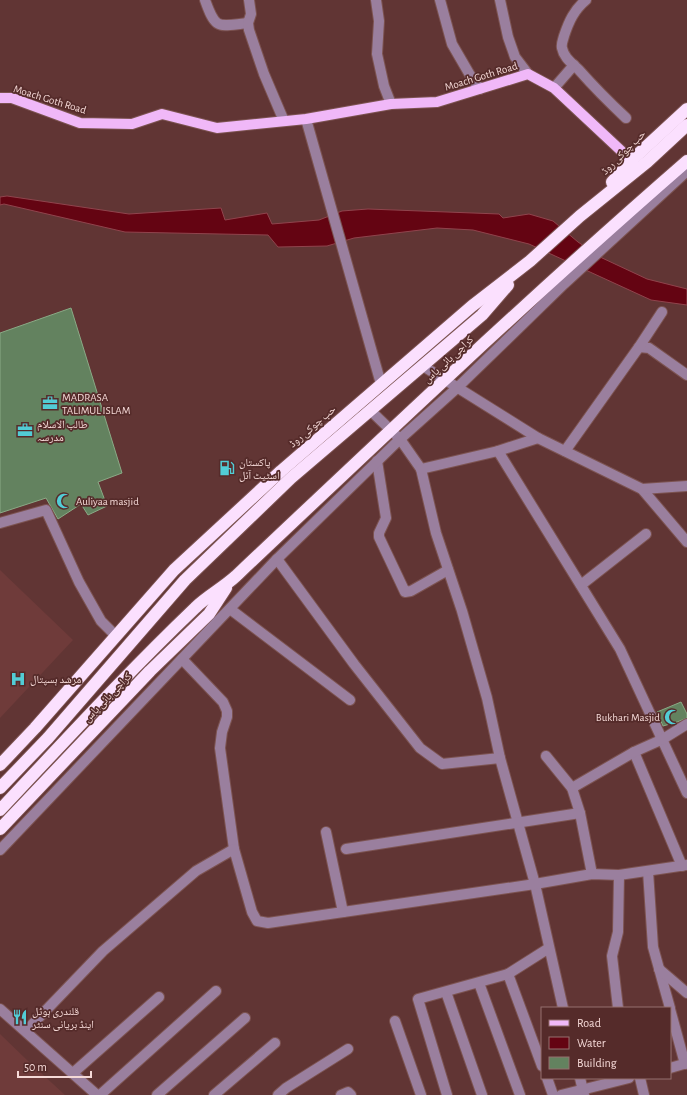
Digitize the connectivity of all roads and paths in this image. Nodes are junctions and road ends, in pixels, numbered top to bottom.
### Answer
1 (205, 0) edge
2 (249, 0) edge
3 (376, 0) edge
4 (440, 0) edge
5 (500, 0) edge
6 (586, 0) edge
7 (248, 23) junction
8 (574, 65) junction
9 (528, 74) junction
10 (554, 88) junction
11 (480, 89) junction
12 (0, 98) edge
13 (391, 104) junction
14 (687, 109) edge
15 (626, 118) dead end
16 (306, 119) junction
17 (284, 121) junction
18 (687, 125) edge
19 (632, 161) junction
20 (687, 161) edge
21 (687, 171) edge
22 (577, 219) junction
23 (601, 242) junction
24 (534, 258) junction
25 (560, 281) junction
26 (662, 312) dead end
27 (639, 347) junction
28 (423, 366) junction
29 (687, 375) edge
30 (445, 379) junction
31 (381, 384) junction
32 (458, 387) junction
33 (371, 411) junction
34 (391, 430) junction
35 (538, 438) junction
36 (400, 439) junction
37 (498, 451) junction
38 (565, 451) junction
39 (377, 461) junction
40 (421, 470) junction
41 (687, 486) edge
42 (642, 489) junction
43 (0, 523) edge
44 (646, 534) dead end
45 (687, 542) edge
46 (277, 559) junction
47 (448, 570) junction
48 (230, 582) junction
49 (581, 585) junction
50 (230, 609) junction
51 (116, 636) junction
52 (182, 659) junction
53 (350, 700) dead end
54 (687, 724) edge
55 (663, 739) junction
56 (634, 752) junction
57 (546, 756) dead end
58 (500, 758) junction
59 (0, 765) edge
60 (0, 788) edge
61 (572, 788) junction
62 (687, 793) edge
63 (0, 810) edge
64 (580, 813) junction
65 (518, 822) junction
66 (0, 829) edge
67 (326, 832) dead end
68 (234, 849) junction
69 (346, 849) dead end
70 (0, 850) edge
71 (685, 866) edge
72 (648, 870) junction
73 (592, 874) junction
74 (619, 874) junction
75 (534, 884) junction
76 (343, 912) junction
77 (549, 948) junction
78 (659, 969) junction
79 (508, 974) junction
80 (479, 983) junction
81 (216, 991) dead end
82 (446, 992) junction
83 (687, 993) edge
84 (159, 997) dead end
85 (563, 1007) edge
86 (618, 1007) edge
87 (670, 1007) edge
88 (0, 1009) edge
89 (671, 1015) edge
90 (245, 1018) dead end
91 (395, 1021) dead end
92 (26, 1031) junction
93 (275, 1043) dead end
94 (675, 1043) edge
95 (348, 1049) dead end
96 (541, 1063) edge
97 (686, 1064) edge
98 (671, 1068) edge
99 (73, 1073) junction
100 (547, 1079) edge
101 (580, 1079) edge
102 (625, 1079) edge
103 (640, 1079) edge
104 (583, 1092) edge
105 (97, 1095) edge
106 (100, 1095) edge
107 (156, 1095) edge
108 (214, 1095) edge
109 (278, 1095) edge
110 (341, 1095) edge
111 (350, 1095) edge
112 (421, 1095) edge
113 (447, 1095) edge
114 (482, 1095) edge
115 (520, 1095) edge
116 (553, 1095) edge
117 (561, 1095) edge
118 (644, 1095) edge

1 - 7 street
2 - 7 street
3 - 13 street
4 - 11 street
5 - 9 street
6 - 8 street
7 - 17 street
8 - 10 street
8 - 15 street
9 - 10 main road, Moach Goth Road
9 - 11 main road, Moach Goth Road
10 - 19 main road, Moach Goth Road
11 - 13 main road, Moach Goth Road
12 - 17 main road, Moach Goth Road
13 - 16 main road, Moach Goth Road
14 - 19 highway, حب چوکی روڈ
16 - 17 main road, Moach Goth Road
16 - 31 street
18 - 22 highway, حب چوکی روڈ
19 - 22 highway, حب چوکی روڈ
20 - 23 highway, کراچی بائی پاس
21 - 23 street
22 - 24 highway, حب چوکی روڈ
23 - 25 highway, کراچی بائی پاس
24 - 28 highway
24 - 31 highway, حب چوکی روڈ
25 - 30 highway, کراچی بائی پاس
25 - 32 street
26 - 27 street
27 - 29 street
27 - 38 street
28 - 30 street
28 - 33 highway
30 - 32 street
30 - 34 highway, کراچی بائی پاس
31 - 51 highway, حب چوکی روڈ
32 - 35 street
32 - 36 street
33 - 34 street
33 - 60 highway
34 - 36 street
34 - 48 highway, کراچی بائی پاس
35 - 37 street
35 - 38 street
36 - 39 street
36 - 40 street
37 - 40 street
37 - 49 street
38 - 42 street
39 - 46 street
39 - 47 street
40 - 47 street
41 - 42 street
42 - 45 street
43 - 51 street
44 - 49 street
46 - 50 street
46 - 58 street
47 - 58 street
48 - 63 highway, کراچی بائی پاس
48 - 66 highway, کراچی بائی پاس
49 - 55 street
50 - 52 street
50 - 53 street
51 - 59 highway, حب چوکی روڈ
52 - 68 street
52 - 70 street
54 - 55 street
55 - 56 street
55 - 62 street
56 - 61 street
56 - 71 street
57 - 61 street
58 - 65 street
61 - 64 street
64 - 65 street
64 - 73 street
65 - 69 street
65 - 75 street
67 - 76 street
68 - 76 street
68 - 92 street
71 - 72 street
72 - 74 street
72 - 78 street
73 - 74 street
73 - 75 street
74 - 86 street
75 - 76 street
75 - 77 street
77 - 79 street
77 - 85 street
78 - 83 street
78 - 87 street
79 - 80 street
79 - 96 street
80 - 82 street
80 - 115 street
81 - 106 street
82 - 113 street
82 - 114 street
84 - 99 street
88 - 92 street
89 - 94 street
90 - 107 street
91 - 112 street
92 - 99 street
93 - 108 street
94 - 97 street
95 - 109 street
97 - 98 street
99 - 105 street
100 - 116 street
101 - 104 street
102 - 104 street
103 - 118 street
104 - 117 street
110 - 111 street

